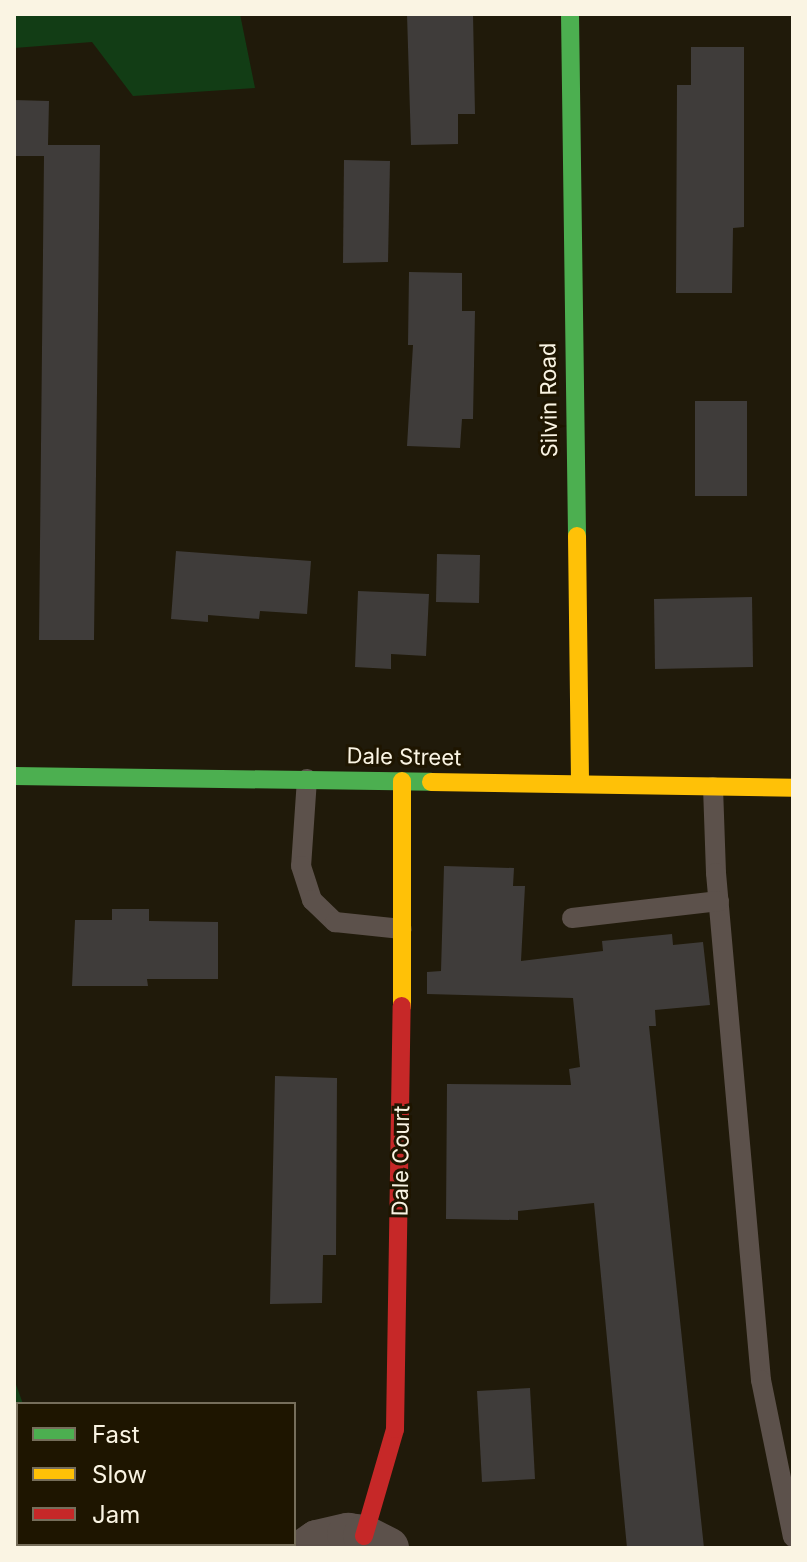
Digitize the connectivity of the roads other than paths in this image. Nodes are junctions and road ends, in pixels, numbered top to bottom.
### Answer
1 (570, 14) edge
2 (14, 776) edge
3 (307, 779) junction
4 (402, 781) junction
5 (580, 784) junction
6 (713, 787) junction
7 (793, 788) edge
8 (719, 901) junction
9 (572, 918) dead end
10 (402, 929) junction
11 (793, 1537) edge
12 (376, 1542) edge
13 (307, 1548) edge

1 - 5 street, Silvin Road
2 - 3 street, Dale Street
3 - 4 street, Dale Street
3 - 10 lane
4 - 5 street, Dale Street
4 - 10 street, Dale Court
5 - 6 street, Dale Street
6 - 7 street, Dale Street
6 - 8 lane
8 - 9 lane
8 - 11 lane
10 - 12 street, Dale Court
12 - 13 street, Dale Court

